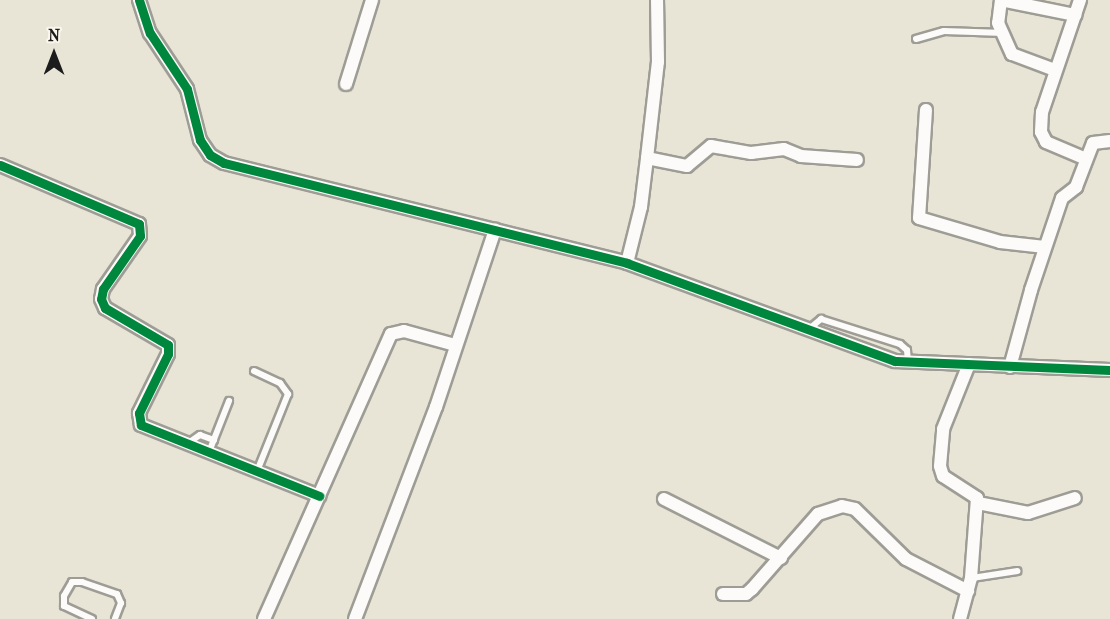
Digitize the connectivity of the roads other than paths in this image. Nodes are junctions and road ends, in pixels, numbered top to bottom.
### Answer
1 (139, 0) edge
2 (372, 0) edge
3 (657, 0) edge
4 (1001, 0) edge
5 (1080, 0) edge
6 (1075, 15) junction
7 (1005, 33) junction
8 (916, 39) dead end
9 (1055, 70) junction
10 (346, 84) dead end
11 (926, 110) dead end
12 (1110, 141) edge
13 (647, 158) junction
14 (1086, 159) junction
15 (857, 160) dead end
16 (0, 165) edge
17 (495, 230) junction
18 (1045, 247) junction
19 (627, 263) junction
20 (455, 345) junction
21 (969, 364) junction
22 (1010, 367) junction
23 (1110, 370) edge
24 (254, 371) dead end
25 (229, 401) dead end
26 (214, 440) junction
27 (187, 445) junction
28 (208, 453) junction
29 (256, 471) junction
30 (319, 496) junction
31 (1075, 498) dead end
32 (664, 500) dead end
33 (978, 503) junction
34 (781, 558) junction
35 (1017, 571) dead end
36 (971, 578) junction
37 (968, 591) junction
38 (723, 594) dead end
39 (83, 618) edge
40 (92, 619) edge
41 (115, 619) edge
42 (264, 619) edge
43 (355, 619) edge
44 (960, 619) edge

1 - 17 street
2 - 10 street
3 - 13 street
4 - 6 street
4 - 7 street
5 - 6 street
6 - 9 street
7 - 8 lane
7 - 9 street
9 - 14 street
11 - 18 street
12 - 14 street
13 - 15 street
13 - 19 street
14 - 18 street
16 - 27 street
17 - 19 street
17 - 20 street
18 - 22 street
19 - 21 street
20 - 30 street
20 - 43 street
21 - 22 street
21 - 33 street
22 - 23 street
24 - 29 lane
25 - 26 lane
26 - 27 lane
26 - 28 lane
27 - 28 street
28 - 29 street
29 - 30 street
30 - 42 street
31 - 33 street
32 - 34 street
33 - 36 street
34 - 37 street
34 - 38 street
35 - 36 lane
36 - 37 street
37 - 44 street
39 - 40 lane
39 - 41 lane

